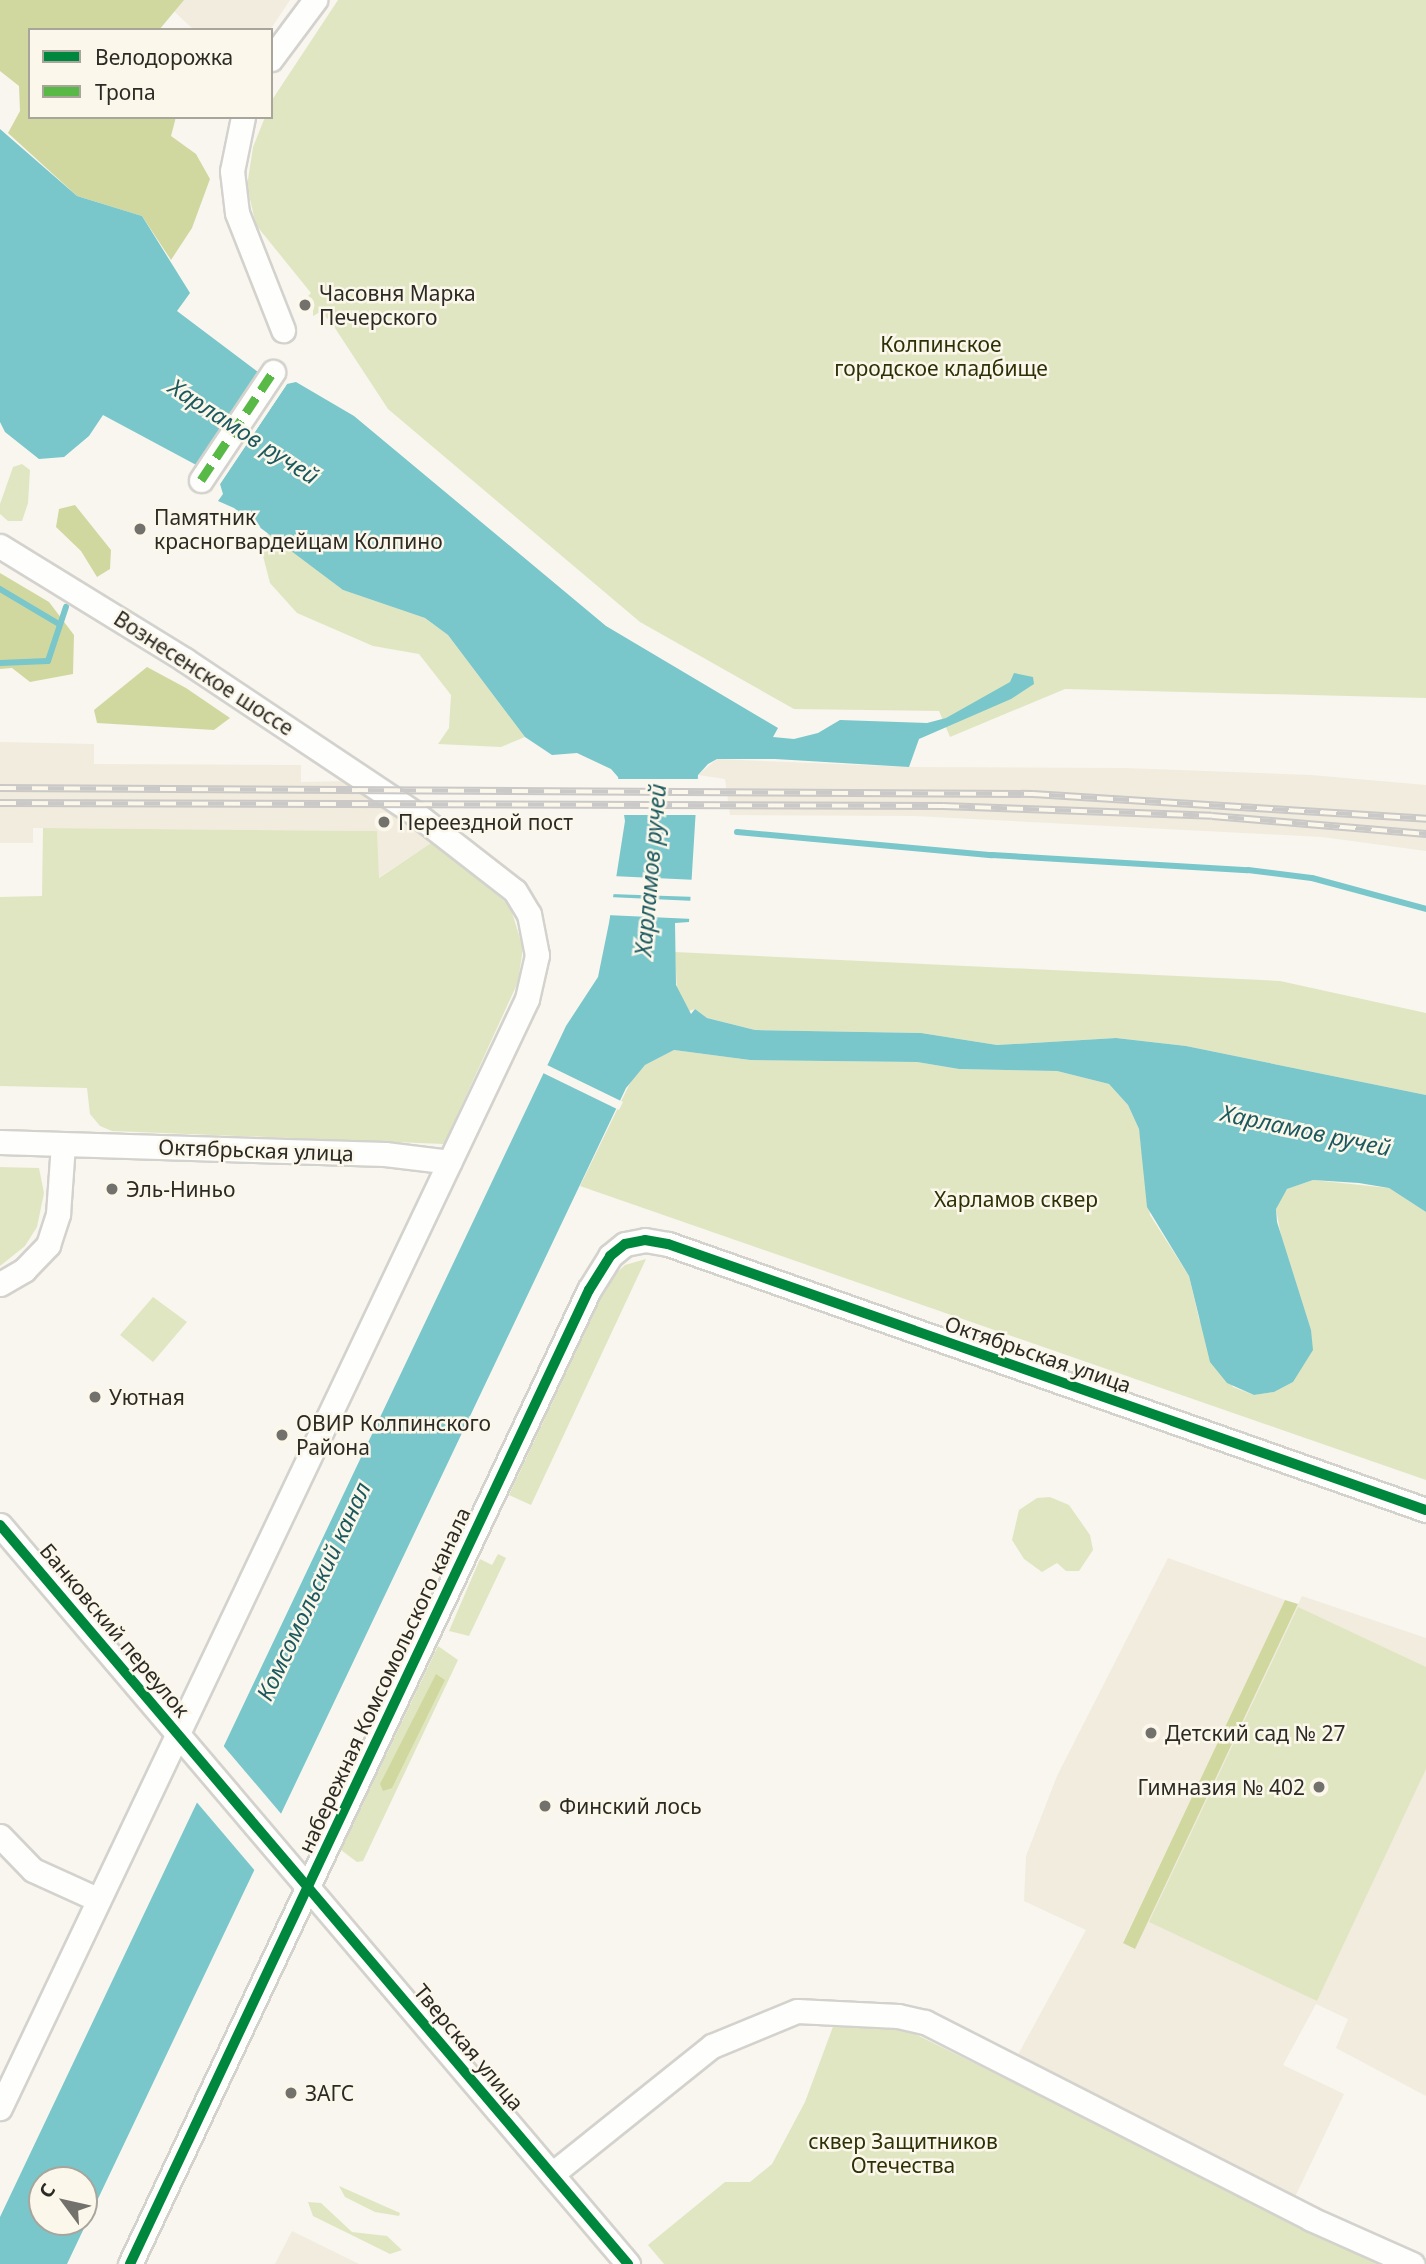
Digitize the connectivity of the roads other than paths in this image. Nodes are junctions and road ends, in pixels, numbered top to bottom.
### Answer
1 (314, 0) edge
2 (273, 56) edge
3 (243, 119) edge
4 (283, 330) dead end
5 (273, 372) dead end
6 (201, 480) dead end
7 (0, 546) edge
8 (0, 1142) edge
9 (63, 1144) junction
10 (450, 1162) junction
11 (635, 1241) joint
12 (0, 1284) edge
13 (1426, 1510) edge
14 (0, 1525) edge
15 (177, 1734) junction
16 (0, 1836) edge
17 (280, 1855) joint
18 (307, 1887) junction
19 (99, 1900) junction
20 (0, 2108) edge
21 (552, 2175) junction
22 (130, 2264) edge
23 (628, 2264) edge
24 (1412, 2264) edge

1 - 2 street
3 - 4 street
5 - 6 street
7 - 10 street, Вознесенское шоссе
8 - 9 street, Октябрьская улица
9 - 10 street, Октябрьская улица
9 - 12 street
10 - 15 street
11 - 13 street, Октябрьская улица
11 - 18 street, набережная Комсомольского канала
14 - 15 street, Банковский переулок
15 - 17 street, Банковский переулок
15 - 19 street
16 - 19 street
17 - 18 street, Тверская улица
18 - 21 street, Тверская улица
18 - 22 street, набережная Комсомольского канала
19 - 20 street
21 - 23 street, Тверская улица
21 - 24 street

